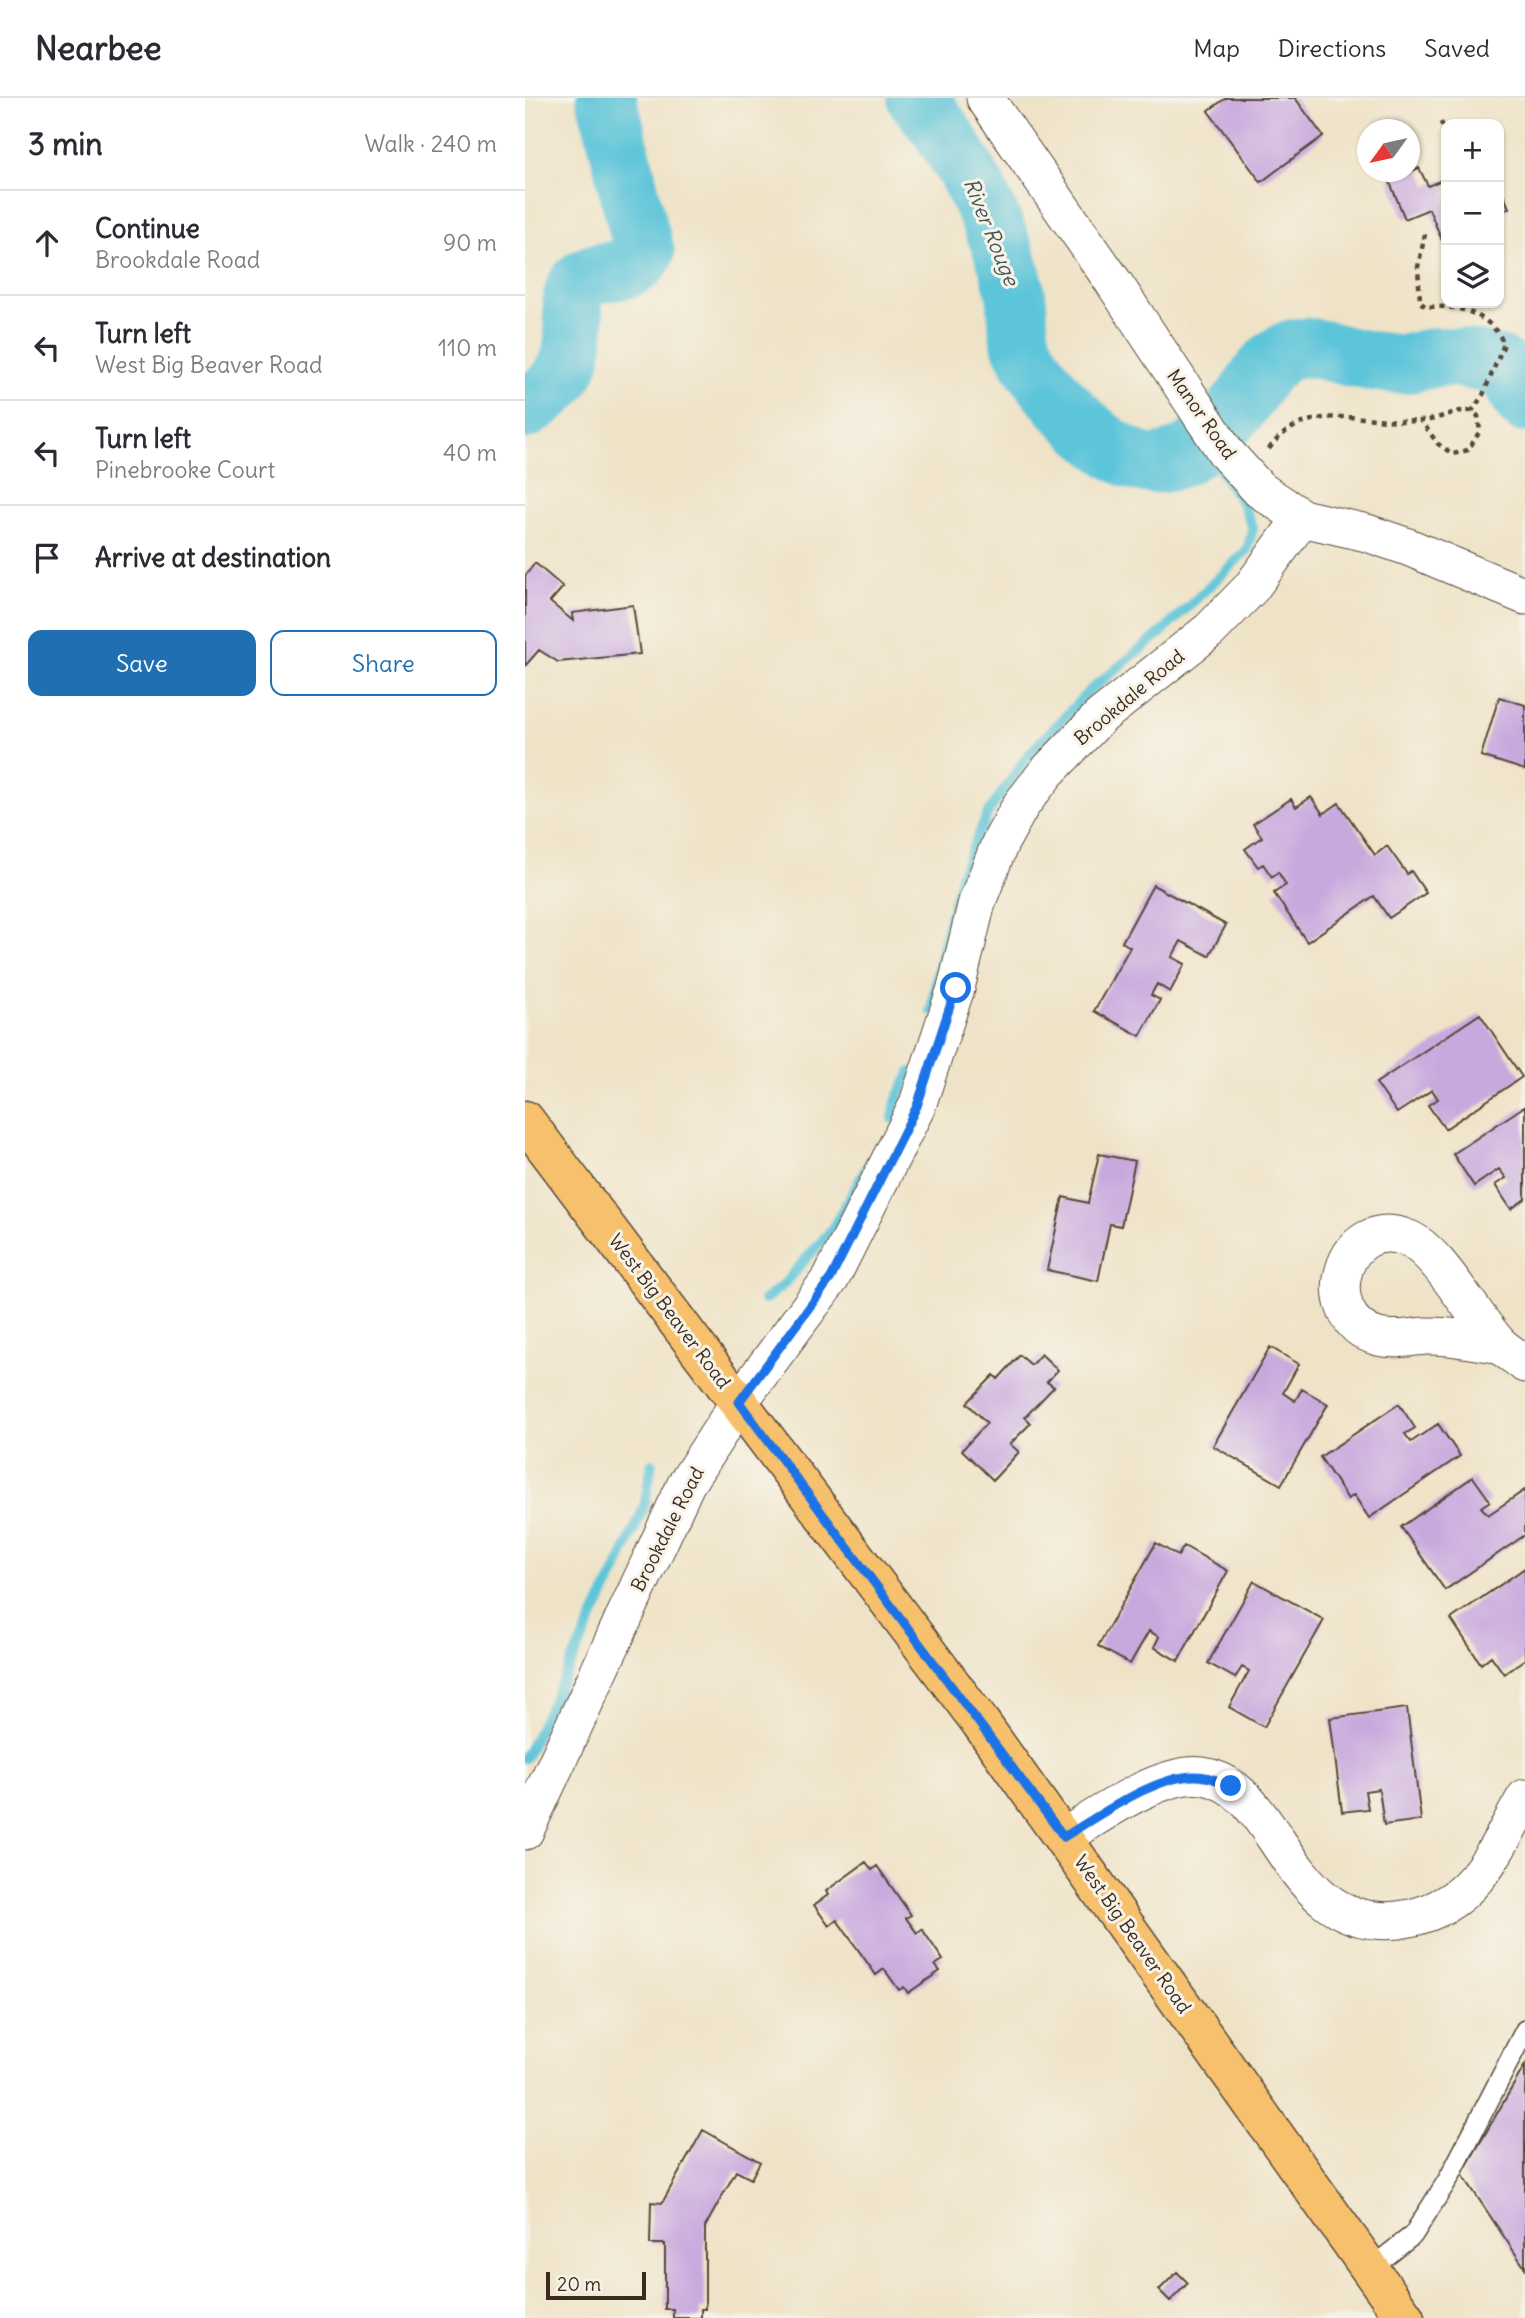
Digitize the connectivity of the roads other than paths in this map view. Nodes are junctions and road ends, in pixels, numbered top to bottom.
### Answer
1 (985, 98) edge
2 (1302, 518) junction
3 (1525, 596) edge
4 (525, 1120) edge
5 (739, 1402) junction
6 (1525, 1798) edge
7 (525, 1831) edge
8 (1064, 1837) junction
9 (1525, 2030) edge
10 (1370, 2269) junction
11 (1405, 2318) edge

1 - 2 street, Manor Road
2 - 3 street, Manor Road
2 - 5 street, Brookdale Road
4 - 5 main road, West Big Beaver Road
5 - 7 street, Brookdale Road
5 - 8 main road, West Big Beaver Road
6 - 8 street
8 - 10 main road, West Big Beaver Road
9 - 10 lane
10 - 11 main road, West Big Beaver Road

